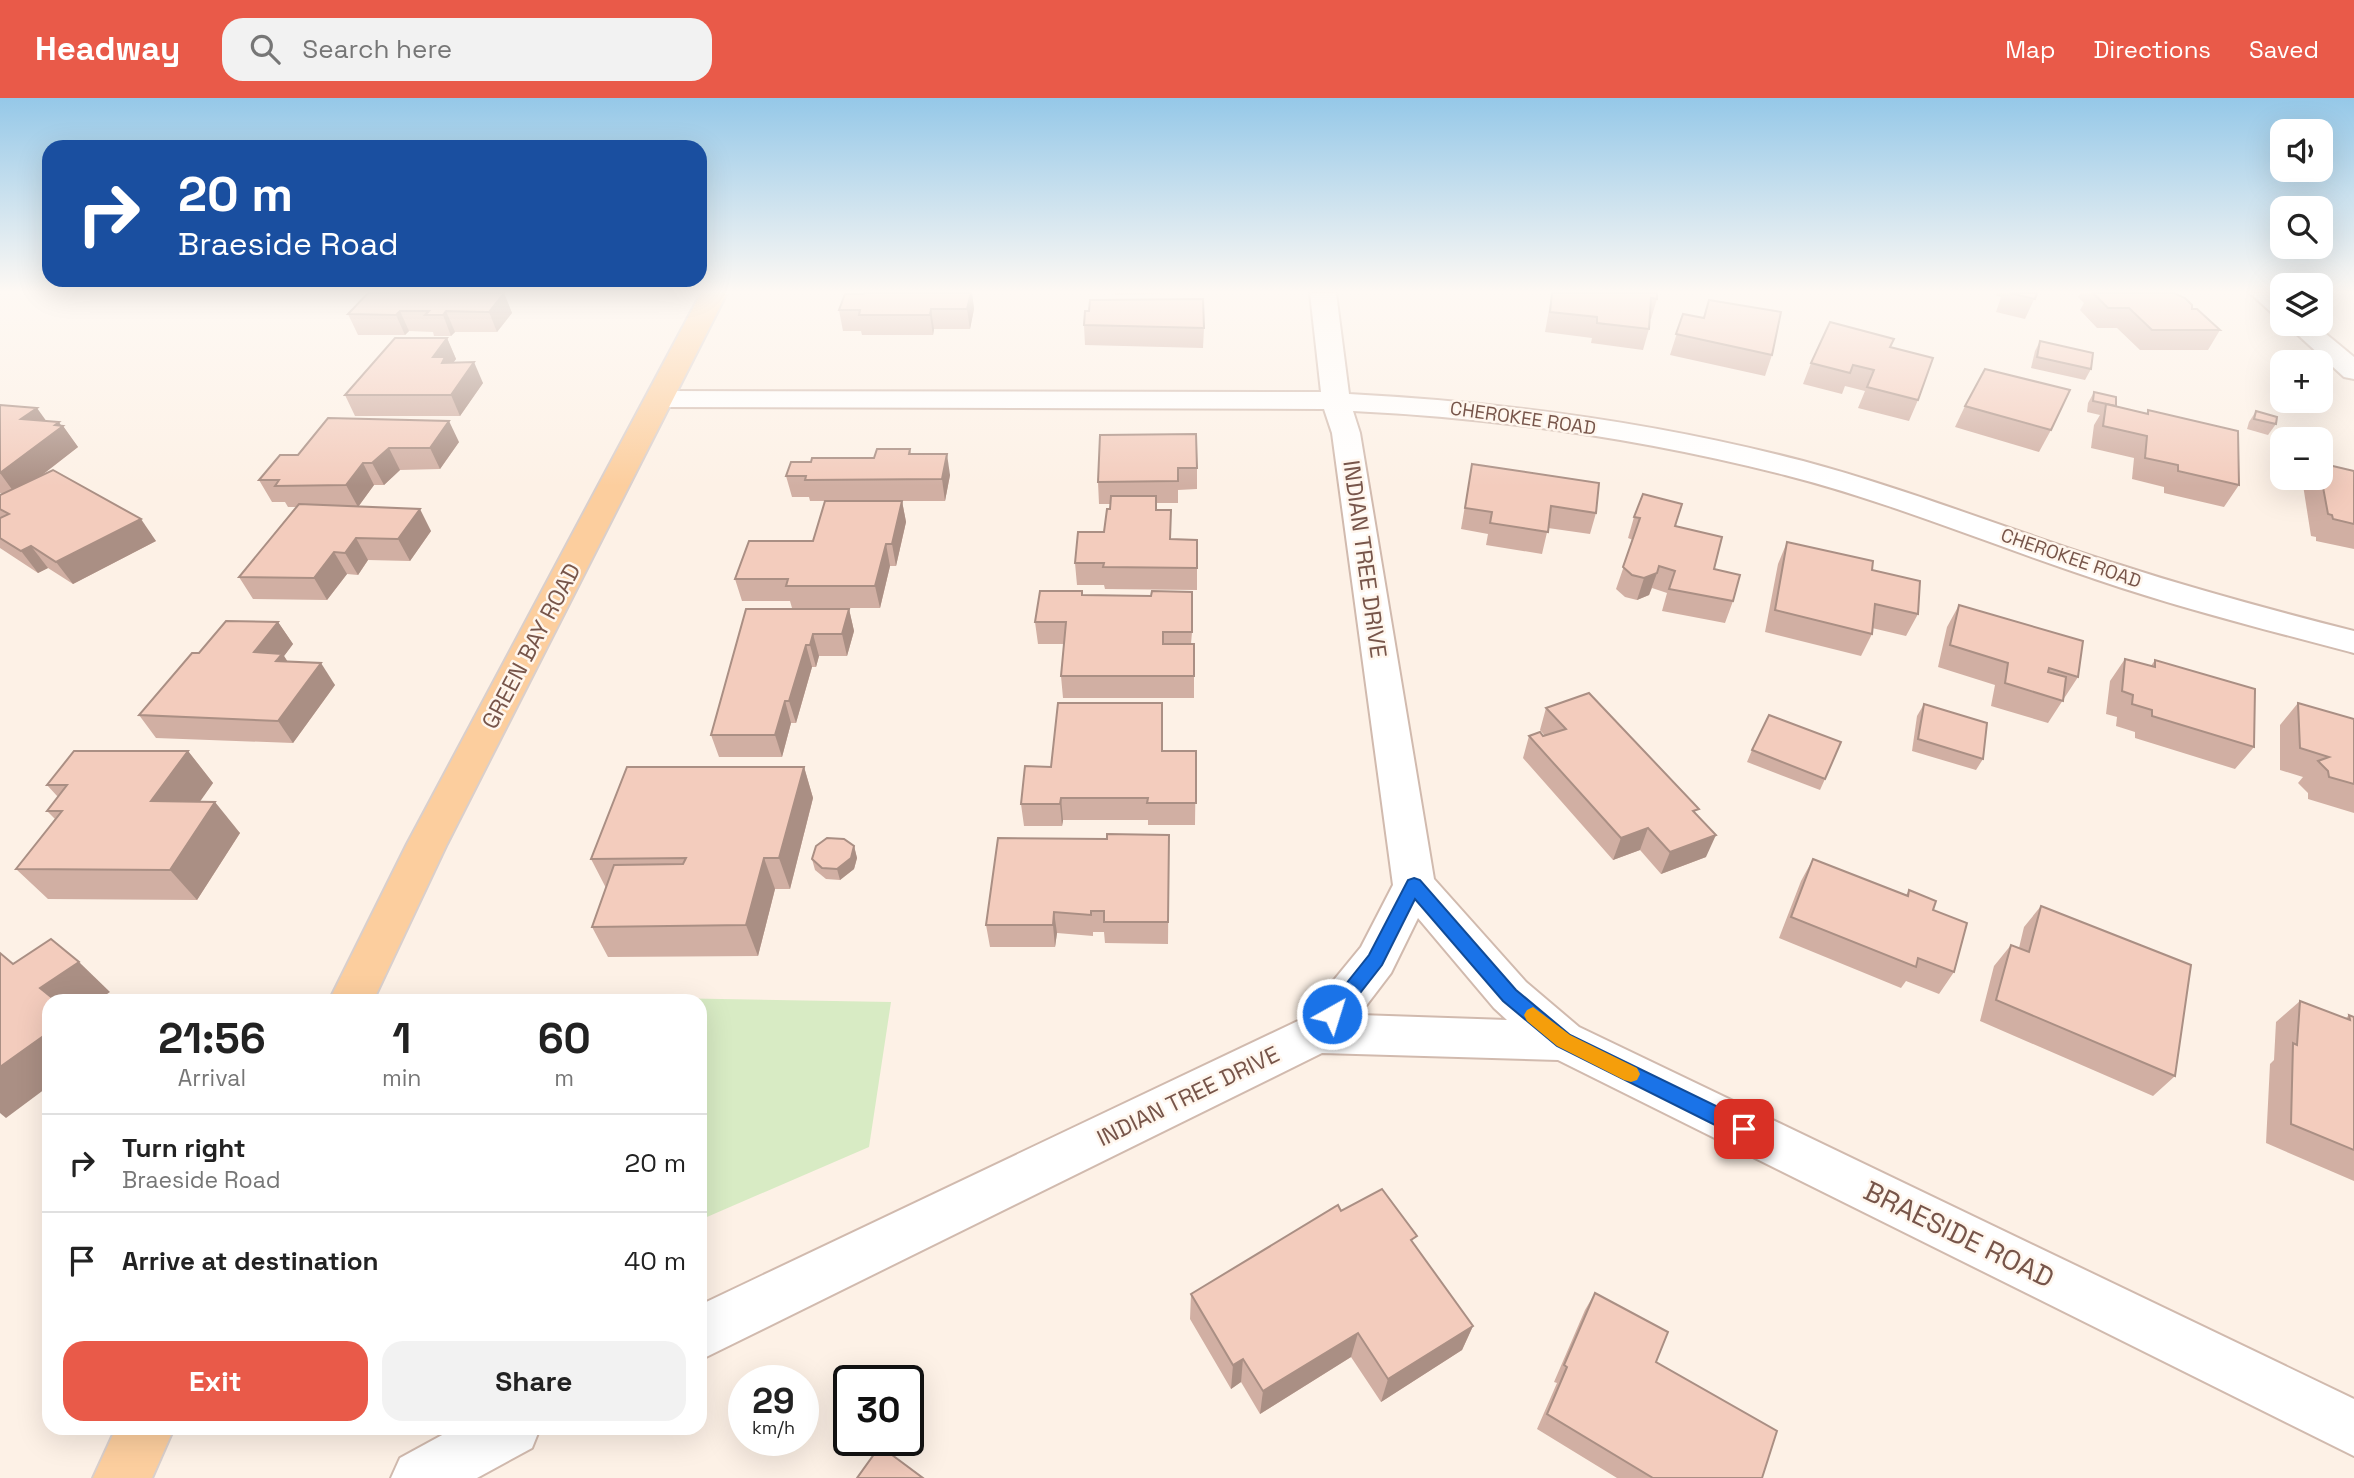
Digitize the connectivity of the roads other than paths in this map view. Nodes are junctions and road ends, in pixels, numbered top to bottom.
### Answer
1 (682, 357) edge
2 (1331, 357) edge
3 (2339, 357) edge
4 (2354, 370) edge
5 (661, 399) junction
6 (1336, 402) junction
7 (2354, 642) edge
8 (1414, 885) junction
9 (354, 994) edge
10 (1318, 1033) junction
11 (1563, 1041) junction
12 (707, 1330) edge
13 (2354, 1428) edge
14 (143, 1435) edge
15 (499, 1435) edge
16 (122, 1478) edge
17 (420, 1478) edge

1 - 5 main road, GREEN BAY ROAD
2 - 6 street, INDIAN TREE DRIVE
3 - 4 street
5 - 6 street, CHEROKEE ROAD
5 - 9 main road, GREEN BAY ROAD
6 - 7 street, CHEROKEE ROAD
6 - 8 street, INDIAN TREE DRIVE
8 - 10 street, INDIAN TREE DRIVE
8 - 11 street, BRAESIDE ROAD
10 - 11 street, BRAESIDE ROAD
10 - 12 street, INDIAN TREE DRIVE
11 - 13 street, BRAESIDE ROAD
14 - 16 main road
15 - 17 street

